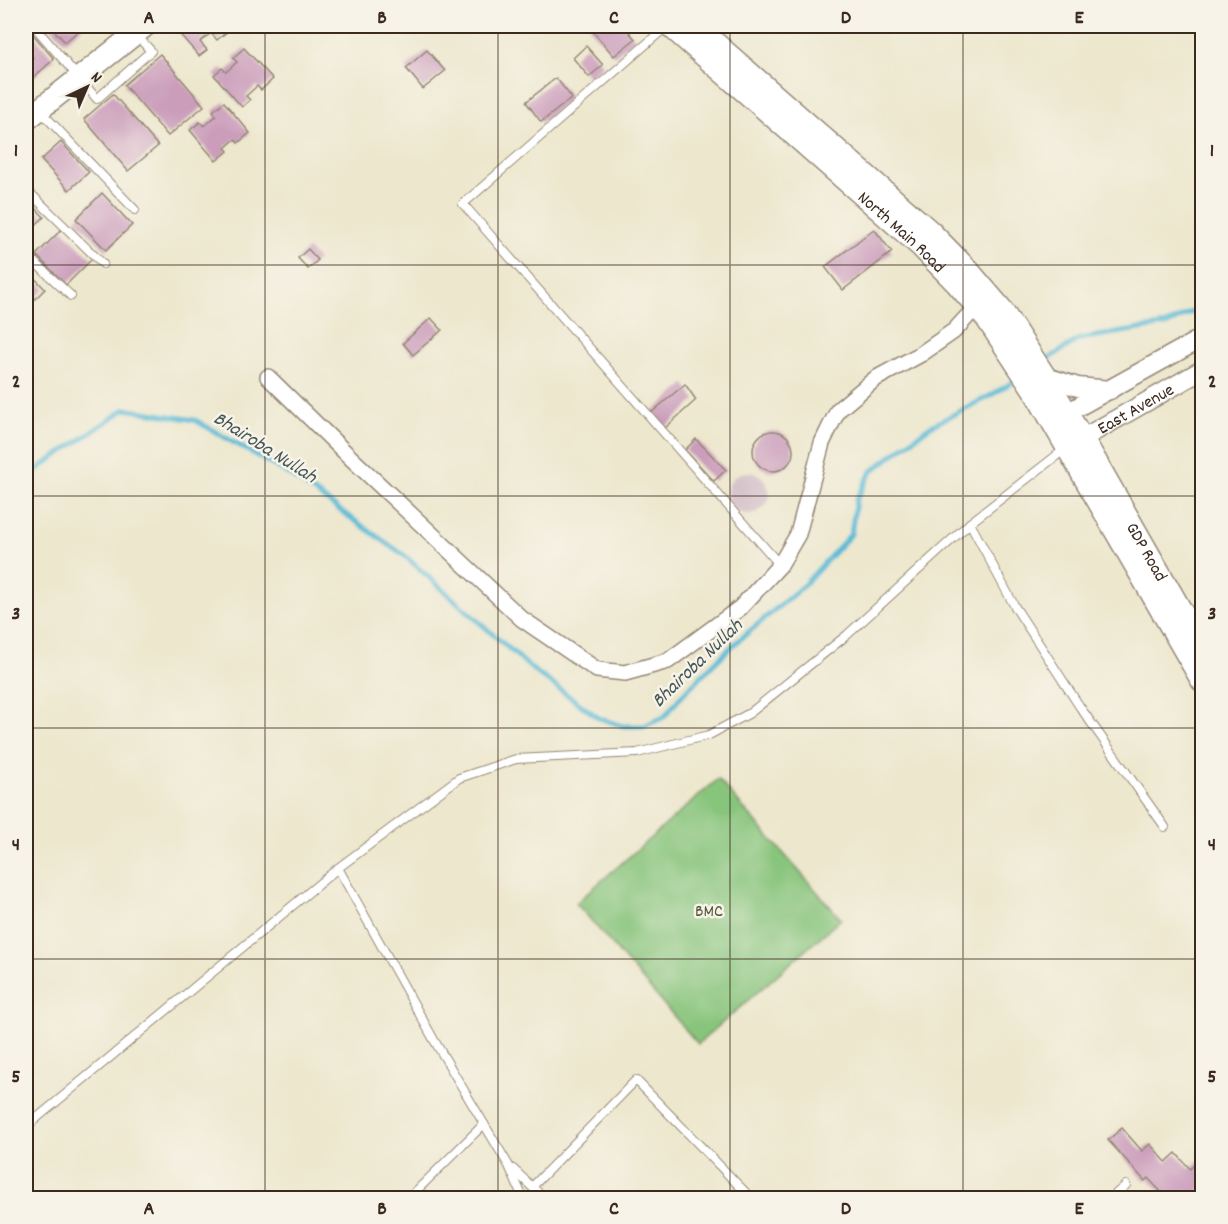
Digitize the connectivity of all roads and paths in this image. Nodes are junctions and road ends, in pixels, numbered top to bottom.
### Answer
1 (34, 26) edge
2 (669, 26) edge
3 (696, 26) edge
4 (136, 28) edge
5 (79, 78) junction
6 (30, 108) edge
7 (26, 189) edge
8 (135, 210) dead end
9 (26, 254) edge
10 (103, 264) dead end
11 (71, 296) dead end
12 (987, 310) junction
13 (1203, 338) edge
14 (1203, 370) edge
15 (268, 377) dead end
16 (1040, 380) junction
17 (1110, 390) junction
18 (1060, 418) junction
19 (1081, 447) junction
20 (970, 523) junction
21 (780, 565) junction
22 (1195, 616) edge
23 (1203, 647) edge
24 (1203, 681) edge
25 (1165, 827) dead end
26 (338, 868) junction
27 (484, 1124) junction
28 (26, 1127) edge
29 (509, 1166) junction
30 (1126, 1185) dead end
31 (532, 1187) junction
32 (409, 1198) edge
33 (523, 1198) edge
34 (544, 1198) edge
35 (751, 1198) edge
36 (1111, 1198) edge

1 - 5 lane
2 - 12 main road, North Main Road
2 - 21 lane
3 - 12 main road, North Main Road
4 - 5 main road
5 - 6 main road
6 - 8 lane
7 - 10 lane
9 - 11 lane
12 - 16 main road, North Main Road
12 - 21 street
13 - 17 street, East Avenue
14 - 19 street, East Avenue
15 - 21 street
16 - 17 street, East Avenue
16 - 18 main road, North Main Road
17 - 18 street, East Avenue
18 - 19 main road, North Main Road
19 - 20 lane
19 - 22 main road, GDP Road
19 - 24 main road, North Main Road
20 - 25 lane
20 - 26 lane
22 - 23 main road, GDP Road
26 - 27 lane
26 - 28 lane
27 - 29 lane
27 - 32 lane
29 - 31 lane
29 - 33 lane
30 - 36 lane
31 - 34 lane
31 - 35 lane

